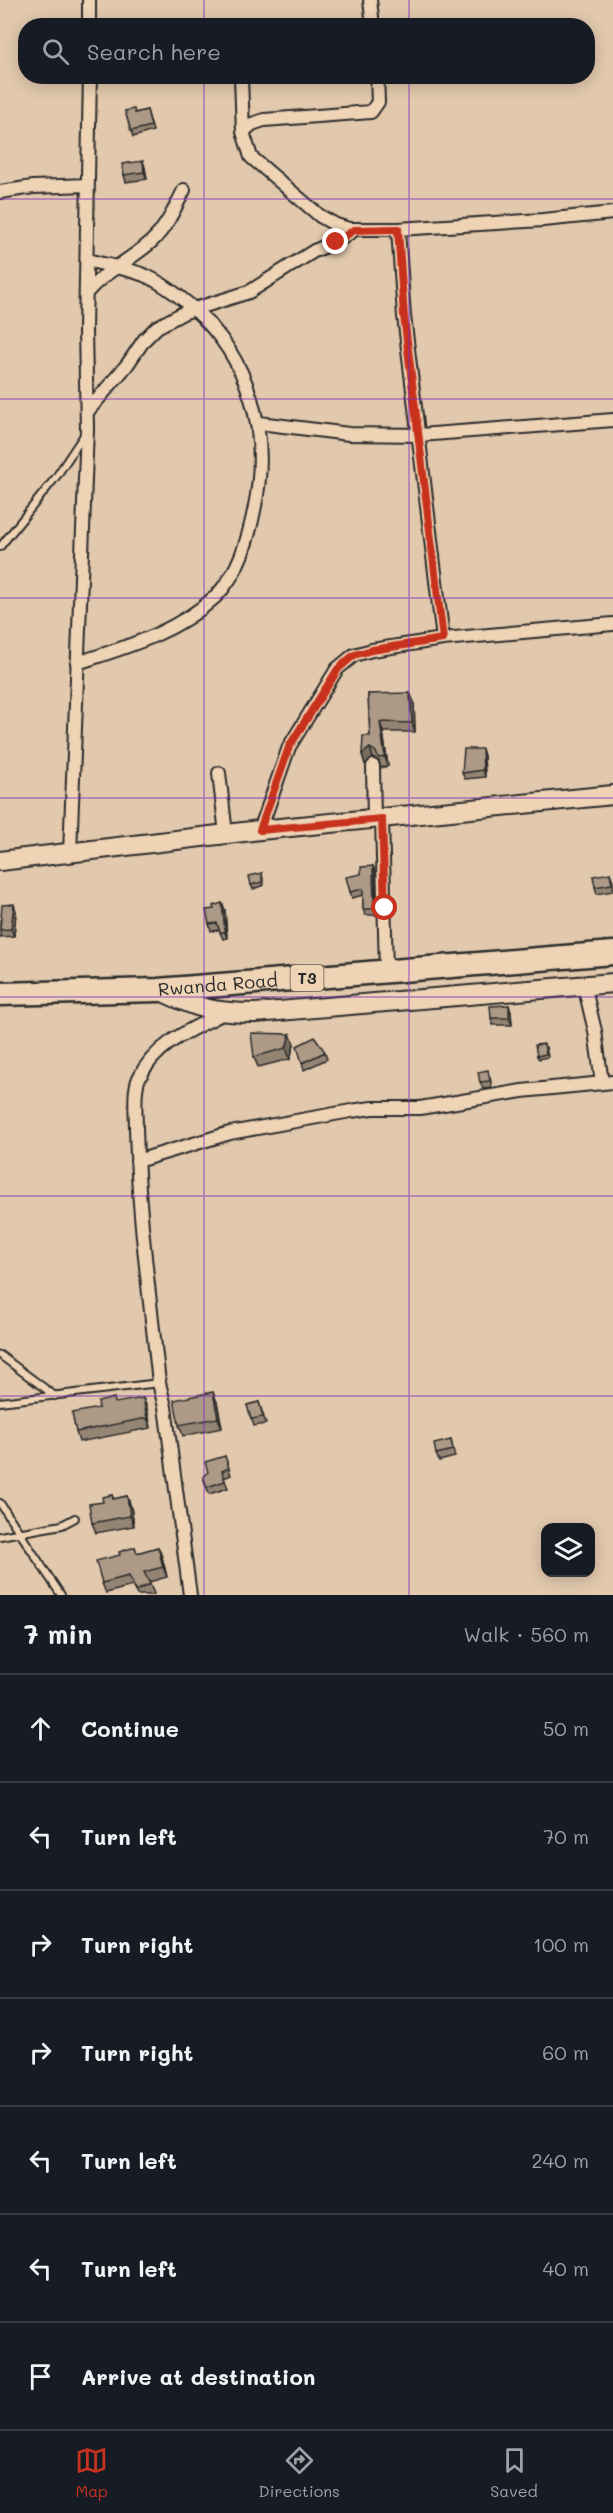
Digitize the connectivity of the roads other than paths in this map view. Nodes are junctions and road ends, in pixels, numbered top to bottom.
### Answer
1 (88, 0) edge
2 (370, 0) edge
3 (89, 18) edge
4 (372, 18) edge
5 (90, 84) edge
6 (241, 84) edge
7 (377, 84) edge
8 (243, 132) junction
9 (88, 185) junction
10 (184, 190) dead end
11 (0, 192) edge
12 (613, 213) edge
13 (398, 229) junction
14 (354, 230) junction
15 (87, 260) junction
16 (113, 267) junction
17 (86, 293) junction
18 (195, 309) junction
19 (87, 412) junction
20 (613, 420) edge
21 (259, 423) junction
22 (87, 429) junction
23 (420, 435) junction
24 (0, 547) edge
25 (613, 624) edge
26 (443, 639) junction
27 (77, 663) junction
28 (373, 765) dead end
29 (219, 773) dead end
30 (613, 795) edge
31 (378, 820) junction
32 (260, 830) junction
33 (226, 834) junction
34 (70, 853) junction
35 (0, 861) edge
36 (613, 953) edge
37 (386, 970) junction
38 (613, 983) edge
39 (584, 985) junction
40 (159, 990) junction
41 (0, 994) edge
42 (224, 1013) junction
43 (608, 1083) edge
44 (137, 1161) junction
45 (0, 1355) edge
46 (159, 1383) junction
47 (56, 1396) junction
48 (0, 1402) edge
49 (0, 1503) edge
50 (75, 1518) dead end
51 (19, 1533) junction
52 (0, 1536) edge
53 (61, 1595) edge
54 (190, 1595) edge

1 - 3 street
2 - 4 street
5 - 9 street
6 - 8 street
7 - 8 street
8 - 14 street
9 - 11 street
9 - 15 street
10 - 16 street
12 - 13 street
13 - 14 street
13 - 23 street
14 - 18 street
15 - 16 street
15 - 17 street
16 - 17 street
16 - 18 street
17 - 19 street
18 - 19 street
18 - 21 street
19 - 22 street
20 - 23 street
21 - 23 street
21 - 27 street
22 - 24 lane
22 - 27 street
23 - 26 street
25 - 26 street
26 - 32 street
27 - 34 street
28 - 31 street
29 - 33 street
30 - 31 street
31 - 32 street
31 - 37 street
32 - 33 street
33 - 34 street
34 - 35 street
36 - 37 highway, Rwanda Road / T3
37 - 40 highway, Rwanda Road / T3
38 - 39 street
39 - 42 street
39 - 43 street
40 - 41 highway, Rwanda Road / T3
40 - 42 street
42 - 44 street
43 - 44 street
44 - 46 street
45 - 47 lane
46 - 47 lane
46 - 54 street
47 - 48 lane
49 - 51 lane
50 - 51 lane
51 - 52 lane
51 - 53 lane

